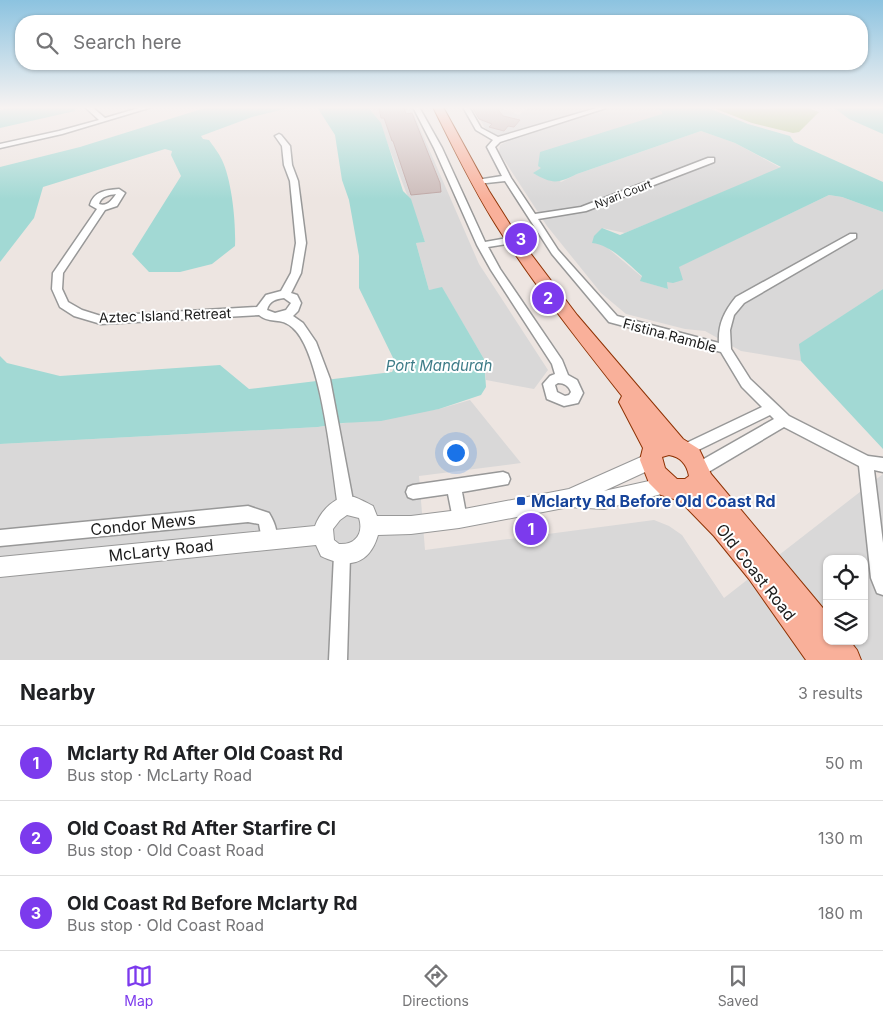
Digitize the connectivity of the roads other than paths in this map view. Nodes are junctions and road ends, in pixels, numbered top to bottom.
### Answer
1 (32, 138) edge
2 (280, 138) edge
3 (433, 138) edge
4 (454, 138) edge
5 (493, 138) edge
6 (504, 138) edge
7 (497, 140) junction
8 (0, 146) edge
9 (712, 160) dead end
10 (507, 178) junction
11 (477, 182) junction
12 (102, 208) dead end
13 (532, 217) junction
14 (853, 236) dead end
15 (513, 240) junction
16 (482, 245) junction
17 (284, 294) junction
18 (261, 310) junction
19 (285, 316) junction
20 (725, 349) junction
21 (563, 378) dead end
22 (770, 409) junction
23 (784, 420) junction
24 (666, 452) junction
25 (866, 462) junction
26 (883, 465) edge
27 (503, 479) dead end
28 (688, 481) junction
29 (454, 485) junction
30 (412, 492) dead end
31 (569, 498) junction
32 (346, 506) junction
33 (459, 518) junction
34 (371, 526) junction
35 (323, 535) junction
36 (0, 538) edge
37 (269, 539) junction
38 (342, 555) junction
39 (0, 567) edge
40 (883, 587) edge
41 (823, 630) edge
42 (835, 645) edge
43 (338, 660) edge
44 (824, 660) edge
45 (847, 660) edge

1 - 8 street
2 - 17 street
3 - 16 street
4 - 11 main road, Old Coast Road
5 - 7 street
6 - 7 street
7 - 10 street, Fistina Ramble
9 - 13 street, Nyari Court
10 - 11 street
10 - 13 street, Fistina Ramble
11 - 15 main road, Old Coast Road
12 - 18 street, Aztec Island Retreat
13 - 20 street, Fistina Ramble
14 - 20 street
15 - 16 street
15 - 24 main road, Old Coast Road
16 - 21 street
17 - 18 street
17 - 19 street
18 - 19 street
19 - 32 street
20 - 22 street
22 - 23 street
22 - 24 street
23 - 25 street
23 - 28 street
24 - 28 main road, Old Coast Road
24 - 28 main road, Old Coast Road
24 - 31 street
25 - 26 street
25 - 40 street
27 - 29 street
28 - 31 street
28 - 41 main road, Old Coast Road
28 - 44 main road, Old Coast Road
29 - 30 street
29 - 33 street
31 - 33 street
32 - 34 street
32 - 35 street
33 - 34 street
34 - 38 street
35 - 37 street, McLarty Road
35 - 38 street
36 - 37 street, Condor Mews
37 - 39 street, McLarty Road
38 - 43 street
42 - 45 main road

